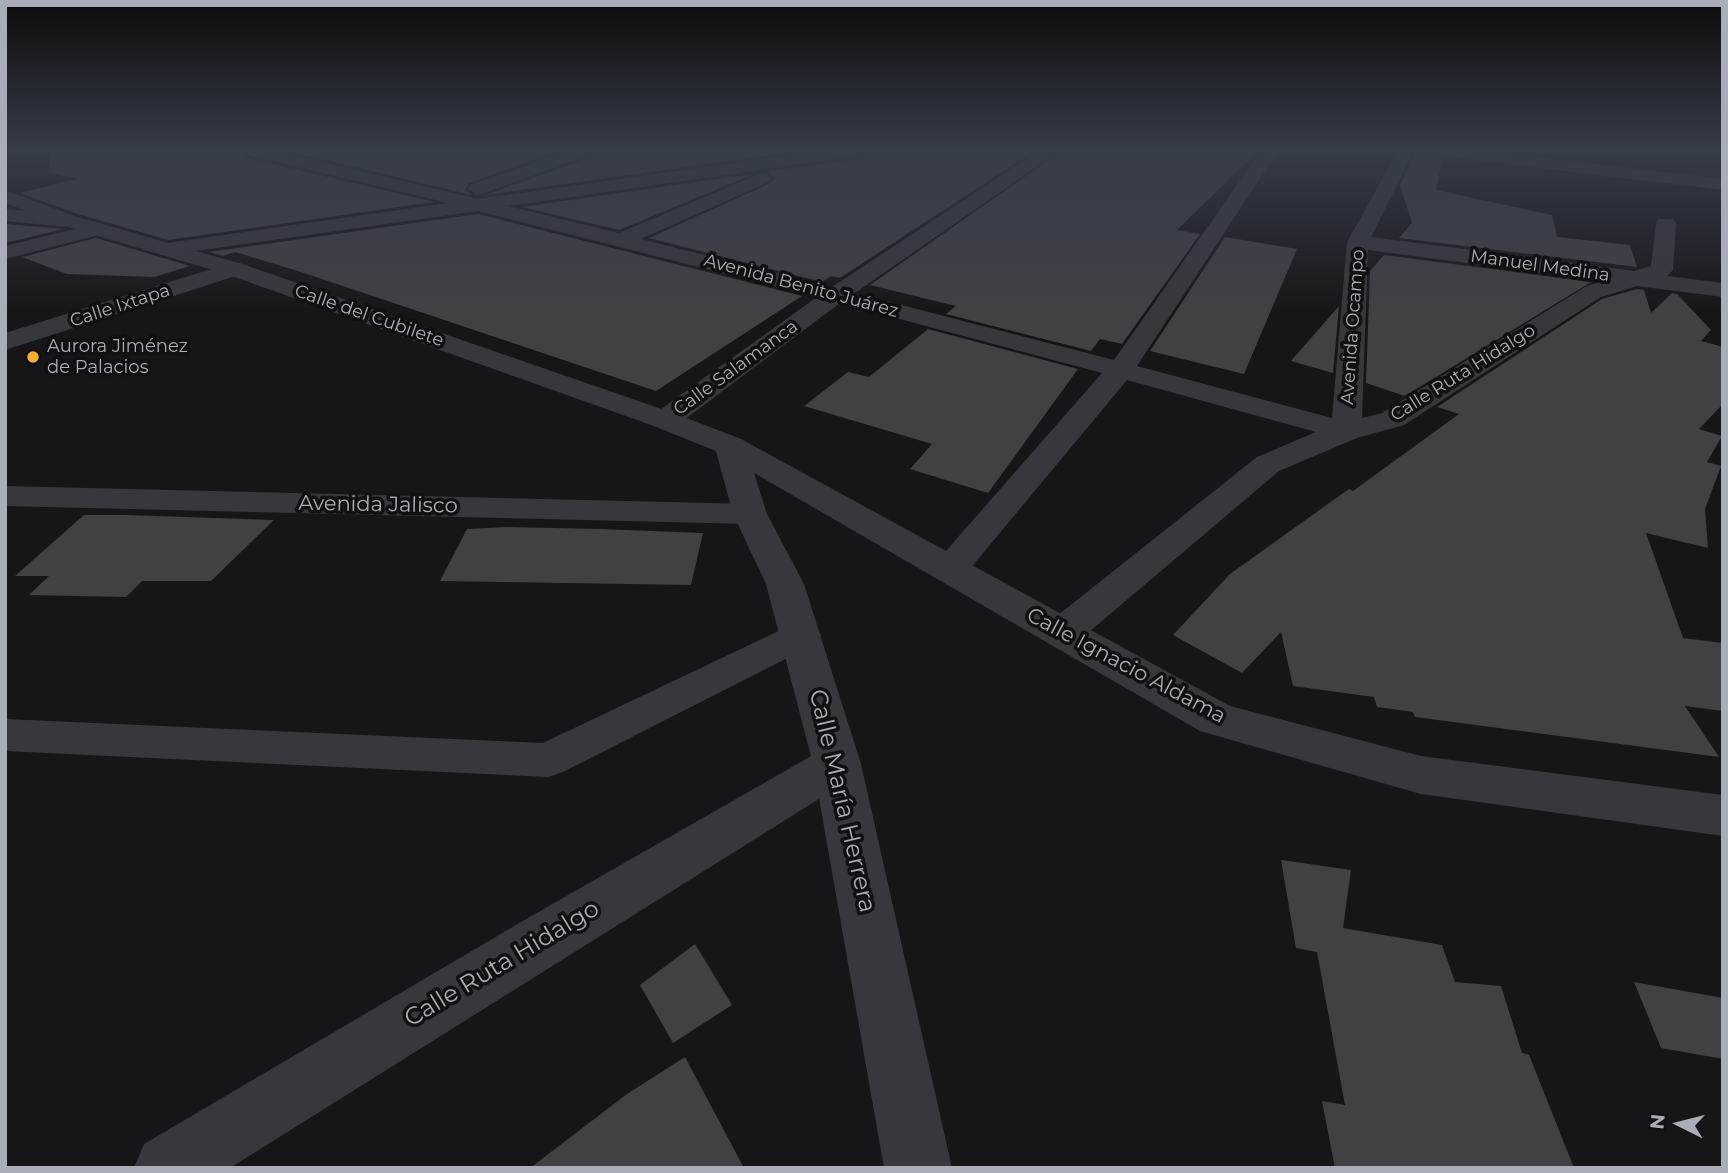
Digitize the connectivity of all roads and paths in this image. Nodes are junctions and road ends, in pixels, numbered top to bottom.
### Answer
1 (30, 206) edge
2 (480, 206) joint
3 (699, 206) edge
4 (969, 206) edge
5 (1233, 206) edge
6 (1377, 206) edge
7 (5, 215) edge
8 (1671, 216) dead end
9 (70, 221) junction
10 (99, 229) junction
11 (624, 239) junction
12 (1358, 242) junction
13 (167, 249) junction
14 (5, 253) edge
15 (234, 269) junction
16 (1629, 278) junction
17 (1723, 290) edge
18 (836, 295) junction
19 (5, 342) edge
20 (1121, 369) junction
21 (665, 420) junction
22 (1346, 431) junction
23 (730, 446) junction
24 (5, 496) edge
25 (750, 514) junction
26 (951, 568) junction
27 (1062, 633) junction
28 (802, 635) junction
29 (5, 735) edge
30 (837, 764) junction
31 (1723, 816) edge
32 (168, 1168) edge
33 (918, 1168) edge

1 - 9 street, Calle del Cubilete
2 - 11 street, Avenida Benito Juárez
2 - 13 street
3 - 11 street
4 - 18 street, Calle Salamanca
5 - 20 street
6 - 12 street, Avenida Ocampo
7 - 9 street
8 - 16 street, Calle Ruta Hidalgo
9 - 10 street, Calle del Cubilete
10 - 13 street, Calle del Cubilete
10 - 14 street
11 - 18 street, Avenida Benito Juárez
12 - 16 street, Manuel Medina
12 - 22 street, Avenida Ocampo
13 - 15 street, Calle del Cubilete
15 - 19 street, Calle Ixtapa
15 - 21 street, Calle del Cubilete
16 - 17 street, Manuel Medina
16 - 22 street, Calle Ruta Hidalgo
18 - 20 street, Avenida Benito Juárez
18 - 21 street, Calle Salamanca
20 - 22 street, Avenida Benito Juárez
20 - 26 street
21 - 23 street, Calle del Cubilete
22 - 27 street, Calle Ruta Hidalgo
23 - 25 street, Calle María Herrera
23 - 26 street, Calle Ignacio Aldama
24 - 25 street, Avenida Jalisco
25 - 28 street, Calle María Herrera
26 - 27 street, Calle Ignacio Aldama
27 - 31 street, Calle Ignacio Aldama
28 - 29 street
28 - 30 street, Calle María Herrera
30 - 32 street, Calle Ruta Hidalgo
30 - 33 street, Calle María Herrera

